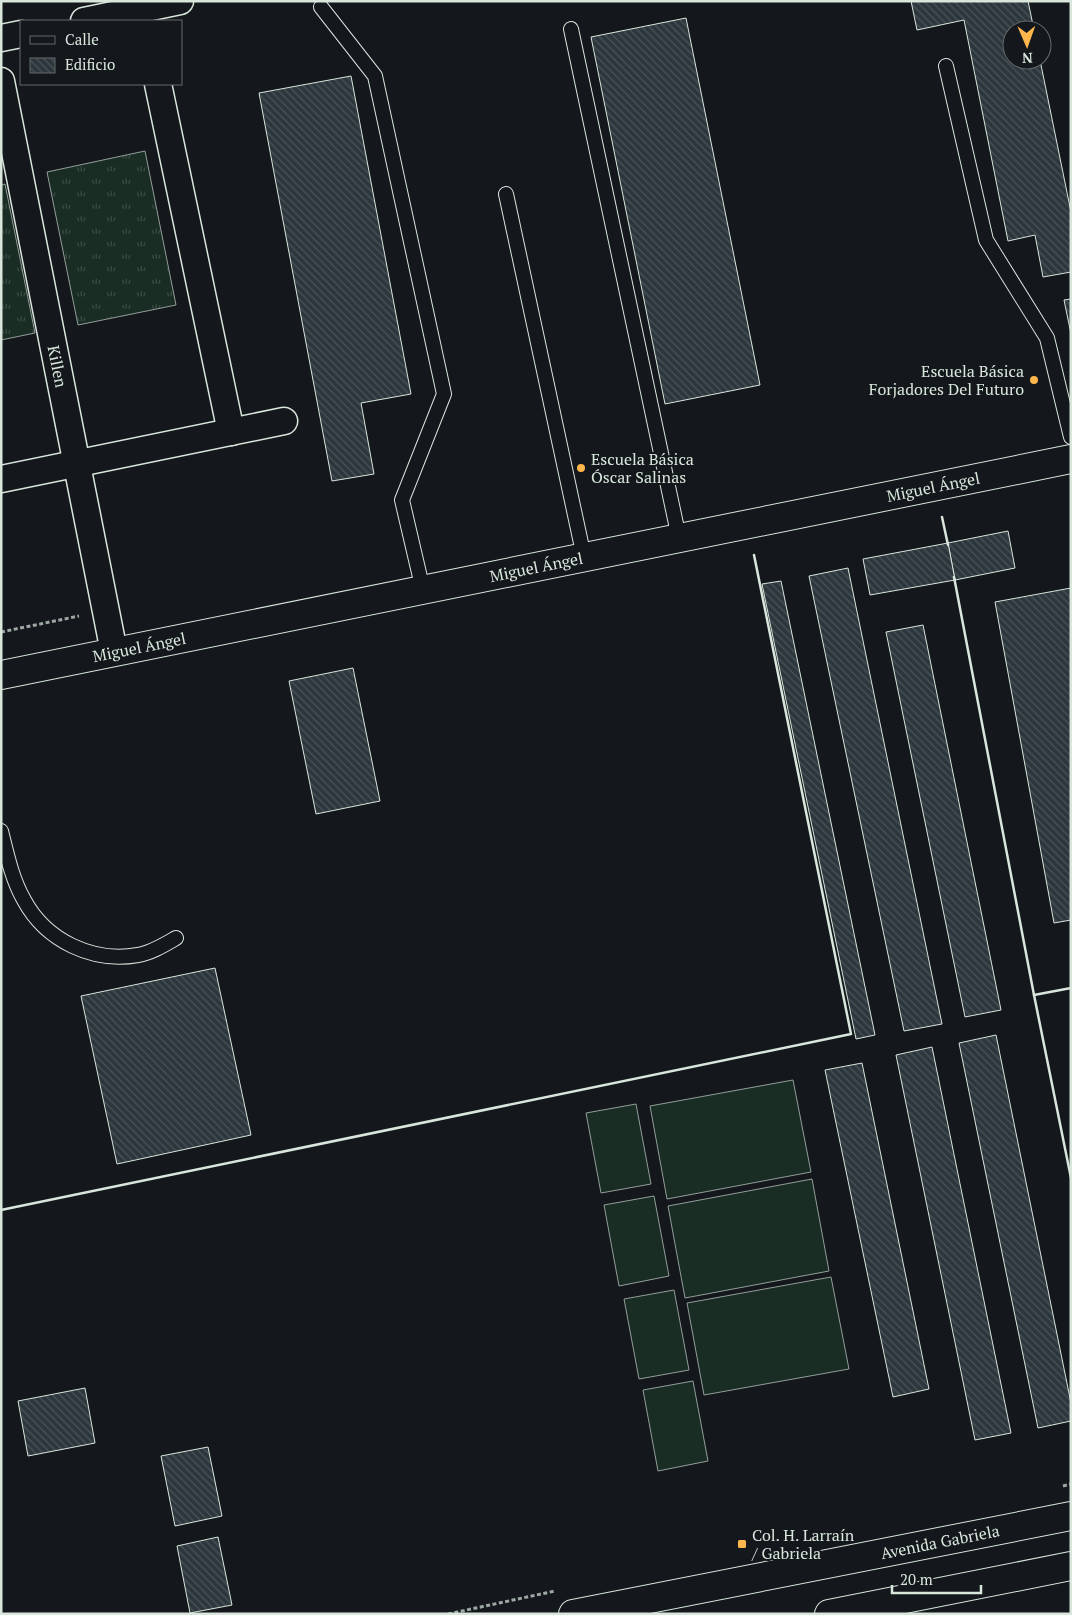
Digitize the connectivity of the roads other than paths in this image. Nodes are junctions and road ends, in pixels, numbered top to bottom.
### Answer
1 (180, 1) edge
2 (321, 7) dead end
3 (144, 15) edge
4 (94, 20) edge
5 (571, 29) dead end
6 (20, 34) edge
7 (1, 38) edge
8 (946, 66) dead end
9 (1, 81) edge
10 (158, 85) edge
11 (506, 194) dead end
12 (284, 421) dead end
13 (231, 432) junction
14 (1071, 437) edge
15 (1071, 460) edge
16 (77, 463) junction
17 (1, 479) edge
18 (679, 538) junction
19 (584, 557) junction
20 (423, 590) junction
21 (114, 652) junction
22 (1, 675) edge
23 (1, 831) edge
24 (176, 938) dead end
25 (1071, 1516) edge
26 (1071, 1566) edge
27 (643, 1606) edge
28 (573, 1614) edge
29 (829, 1614) edge

1 - 3 street
2 - 20 lane
3 - 4 street
5 - 18 lane
6 - 7 street
8 - 14 lane
9 - 16 street, Killen
10 - 13 street
11 - 19 lane
12 - 13 street
13 - 16 street
15 - 18 street, Miguel Ángel
16 - 17 street
16 - 21 street, Killen
18 - 19 street, Miguel Ángel
19 - 20 street, Miguel Ángel
20 - 21 street, Miguel Ángel
21 - 22 street, Miguel Ángel
23 - 24 lane
25 - 27 street, Avenida Gabriela
26 - 29 street
27 - 28 street, Avenida Gabriela

